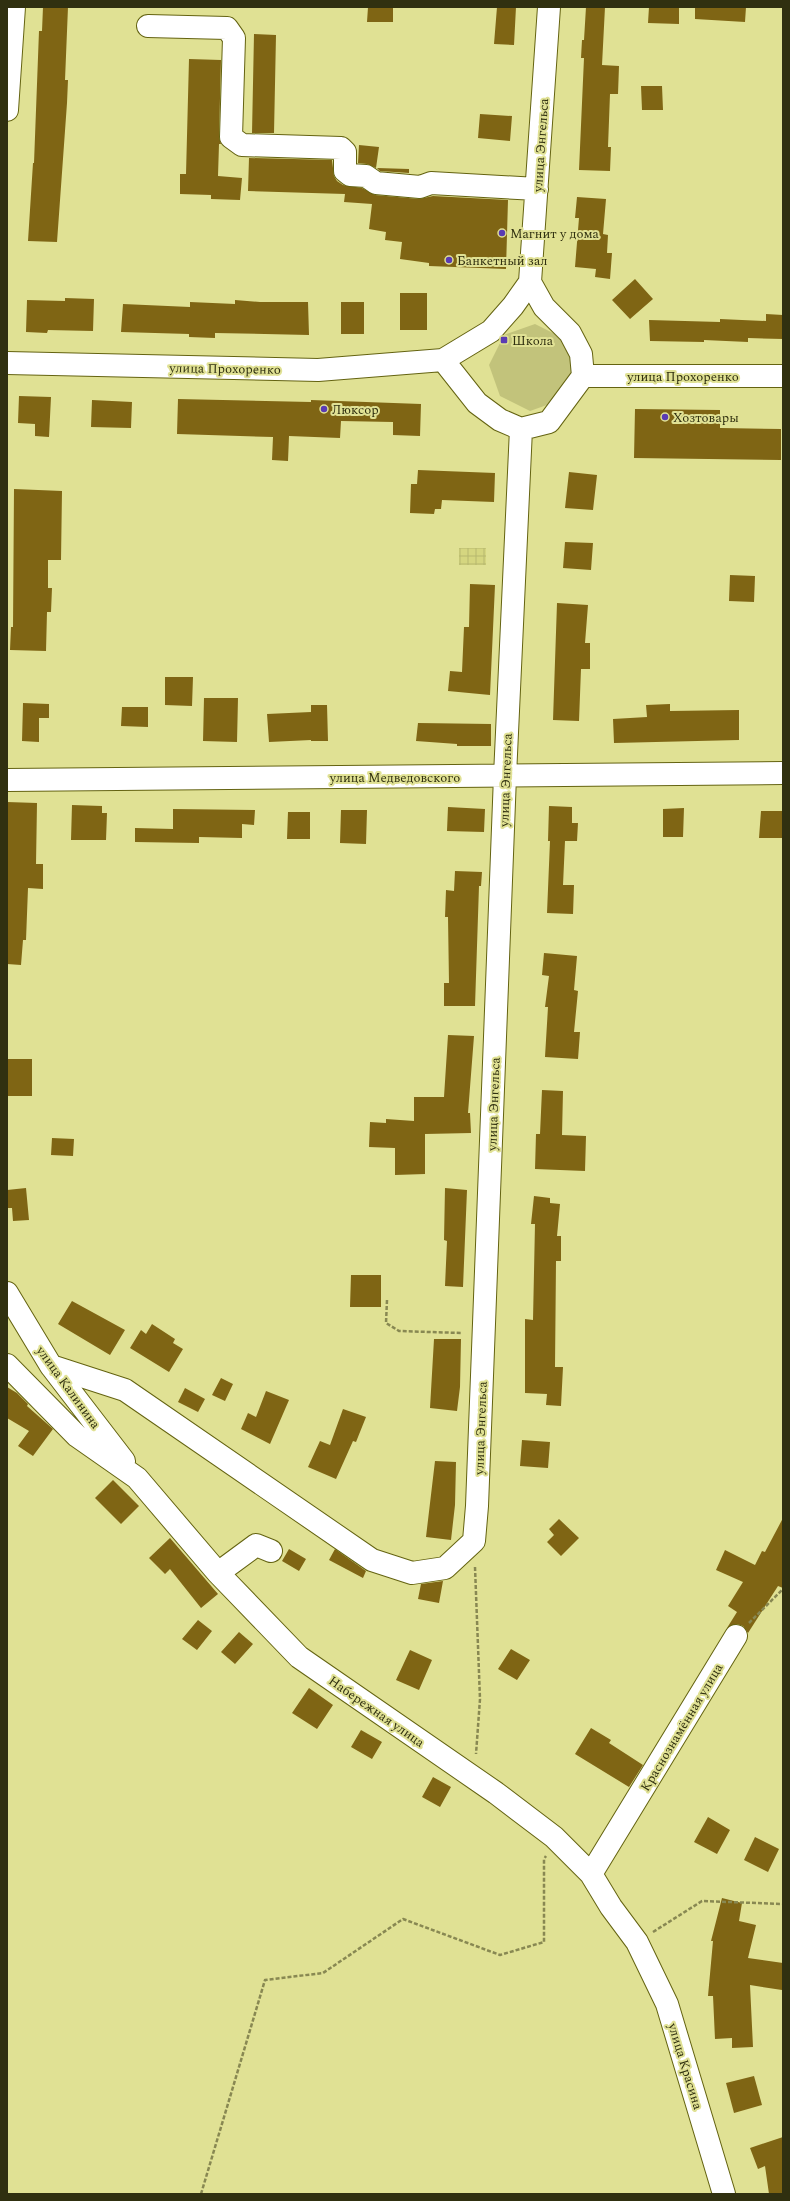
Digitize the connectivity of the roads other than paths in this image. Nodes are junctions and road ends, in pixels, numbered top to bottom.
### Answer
1 (14, 7) edge
2 (549, 7) edge
3 (148, 26) dead end
4 (7, 110) edge
5 (537, 189) junction
6 (530, 282) junction
7 (443, 360) junction
8 (7, 363) edge
9 (583, 376) junction
10 (783, 376) edge
11 (521, 429) junction
12 (783, 773) edge
13 (505, 776) junction
14 (7, 780) edge
15 (7, 1294) edge
16 (7, 1366) edge
17 (51, 1366) junction
18 (137, 1478) junction
19 (271, 1551) dead end
20 (218, 1573) junction
21 (736, 1636) road end
22 (591, 1874) junction
23 (637, 1942) joint
24 (724, 2194) edge

1 - 4 street
2 - 5 street, улица Энгельса
3 - 5 street
5 - 6 street, улица Энгельса
6 - 7 street, улица Прохоренко
6 - 9 street
7 - 8 street, улица Прохоренко
7 - 11 street
9 - 10 street, улица Прохоренко
9 - 11 street
11 - 13 street, улица Энгельса
12 - 13 street, улица Медведовского
13 - 14 street, улица Медведовского
13 - 17 street, улица Энгельса
15 - 17 street, улица Калинина
16 - 18 street, Набережная улица
17 - 18 street, улица Калинина
18 - 20 street, Набережная улица
19 - 20 street
20 - 22 street, Набережная улица
21 - 22 street, Краснознамённая улица
22 - 23 street, Набережная улица
23 - 24 street, улица Красина

